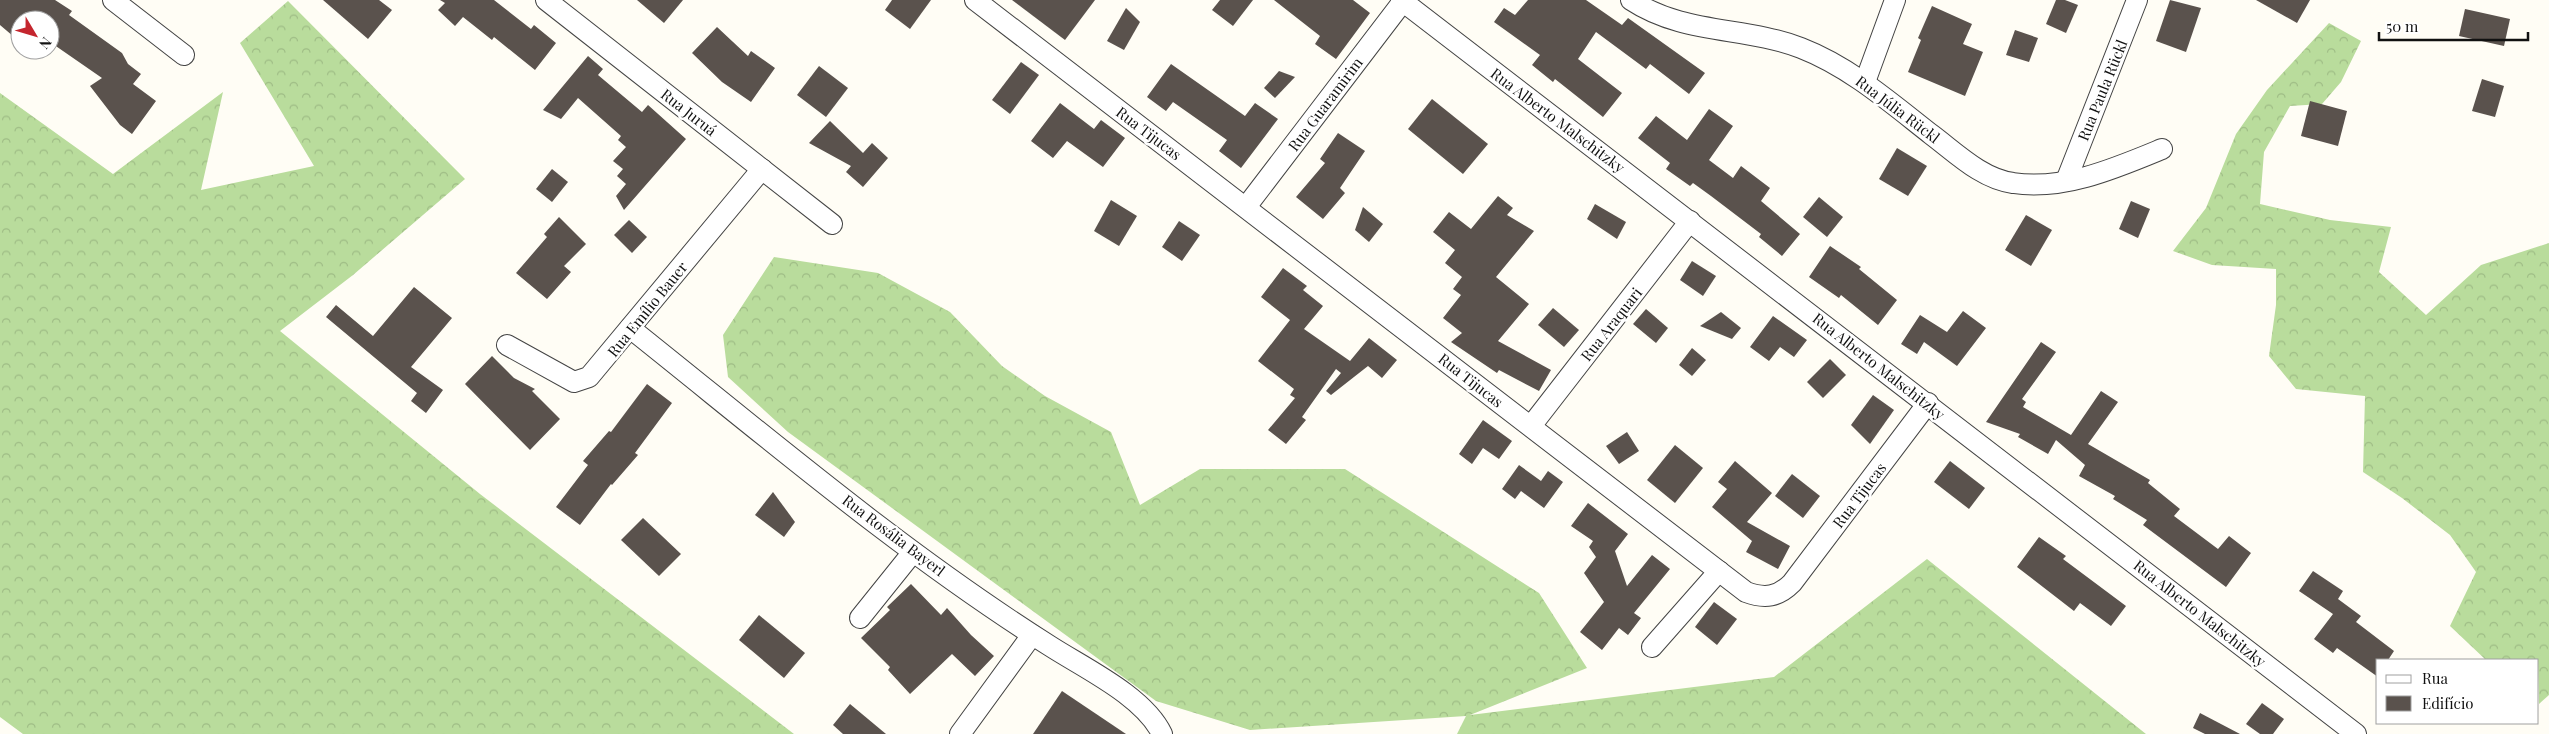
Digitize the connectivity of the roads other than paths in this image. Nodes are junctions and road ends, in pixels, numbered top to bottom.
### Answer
1 (113, 0) edge
2 (546, 0) edge
3 (975, 0) edge
4 (1402, 0) edge
5 (1631, 0) edge
6 (1895, 0) edge
7 (2137, 0) edge
8 (184, 55) dead end
9 (1865, 82) junction
10 (2162, 150) dead end
11 (762, 169) junction
12 (2066, 181) junction
13 (1246, 207) junction
14 (1690, 221) junction
15 (832, 224) dead end
16 (630, 328) junction
17 (507, 345) dead end
18 (1928, 403) junction
19 (1531, 426) junction
20 (913, 552) junction
21 (1719, 571) junction
22 (860, 618) dead end
23 (1032, 635) junction
24 (1652, 647) dead end
25 (960, 734) edge
26 (1162, 734) edge
27 (2356, 734) edge

1 - 8 street
2 - 11 street, Rua Juruá
3 - 13 street, Rua Tijucas
4 - 13 street, Rua Guaramirim
4 - 14 street, Rua Alberto Malschitzky
5 - 9 street, Rua Júlia Rückl
6 - 9 street
7 - 12 street, Rua Paula Rückl
9 - 12 street, Rua Júlia Rückl
10 - 12 street, Rua Júlia Rückl
11 - 15 street, Rua Juruá
11 - 16 street, Rua Emílio Bauer
13 - 19 street, Rua Tijucas
14 - 18 street, Rua Alberto Malschitzky
14 - 19 street, Rua Araquari
16 - 17 street, Rua Emílio Bauer
16 - 20 street, Rua Rosália Bayerl
18 - 21 street, Rua Tijucas
18 - 27 street, Rua Alberto Malschitzky
19 - 21 street, Rua Tijucas
20 - 22 street
20 - 23 street, Rua Rosália Bayerl
21 - 24 street
23 - 25 street
23 - 26 street, Rua Rosália Bayerl

